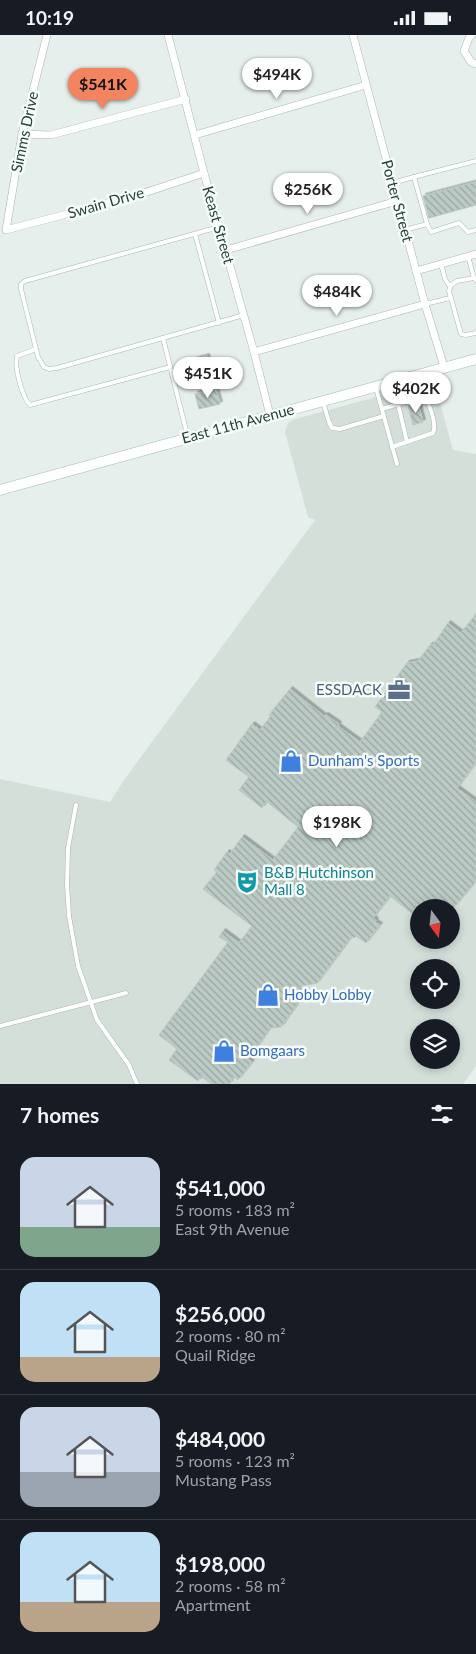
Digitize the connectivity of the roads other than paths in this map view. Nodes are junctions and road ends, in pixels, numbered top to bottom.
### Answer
1 (47, 35) edge
2 (168, 35) edge
3 (353, 35) edge
4 (472, 35) edge
5 (476, 64) edge
6 (366, 85) junction
7 (186, 99) junction
8 (22, 134) junction
9 (195, 135) junction
10 (476, 161) edge
11 (204, 173) junction
12 (414, 177) junction
13 (392, 183) junction
14 (397, 201) junction
15 (427, 224) junction
16 (219, 227) junction
17 (6, 230) joint
18 (405, 230) junction
19 (476, 230) edge
20 (195, 234) junction
21 (226, 250) junction
22 (472, 255) edge
23 (440, 264) junction
24 (416, 271) junction
25 (475, 279) edge
26 (450, 288) junction
27 (450, 298) junction
28 (425, 304) junction
29 (244, 315) junction
30 (219, 323) junction
31 (476, 333) edge
32 (162, 338) junction
33 (36, 349) junction
34 (254, 352) junction
35 (476, 359) edge
36 (170, 367) junction
37 (444, 367) junction
38 (375, 386) junction
39 (323, 401) junction
40 (398, 404) junction
41 (382, 409) junction
42 (270, 415) junction
43 (384, 416) junction
44 (188, 438) junction
45 (407, 442) junction
46 (392, 447) junction
47 (397, 464) dead end
48 (0, 490) edge
49 (76, 805) dead end
50 (126, 993) dead end
51 (90, 1003) junction
52 (0, 1026) edge
53 (137, 1084) edge

1 - 8 street, Simms Drive
2 - 7 street, Keast Street
3 - 6 street, Porter Street
4 - 5 street
6 - 9 street
6 - 13 street, Porter Street
7 - 8 street
7 - 9 street, Keast Street
8 - 17 street, Simms Drive
9 - 11 street, Keast Street
10 - 12 lane
11 - 16 street, Keast Street
11 - 17 street, Swain Drive
12 - 13 lane
12 - 15 lane
13 - 14 street, Porter Street
14 - 18 street, Porter Street
14 - 21 street
15 - 18 lane
15 - 19 lane
16 - 20 lane
16 - 21 street, Keast Street
18 - 24 street, Porter Street
20 - 30 lane
20 - 33 lane
21 - 29 street, Keast Street
22 - 23 street
22 - 25 lane
23 - 24 street
23 - 26 lane
24 - 28 street, Porter Street
25 - 26 lane
26 - 27 lane
27 - 28 lane
27 - 31 lane
28 - 34 street
28 - 37 street, Porter Street
29 - 30 lane
29 - 34 street, Keast Street
30 - 32 lane
32 - 33 lane
32 - 36 lane
33 - 36 lane
34 - 42 street, Keast Street
35 - 37 street, East 11th Avenue
36 - 44 lane
37 - 38 street, East 11th Avenue
38 - 39 street, East 11th Avenue
38 - 41 lane
39 - 42 street, East 11th Avenue
39 - 43 lane
40 - 41 lane
40 - 45 lane
40 - 45 lane
41 - 43 lane
42 - 44 street, East 11th Avenue
43 - 46 lane
44 - 48 street, East 11th Avenue
45 - 46 lane
46 - 47 lane
49 - 51 lane
50 - 51 lane
51 - 52 lane
51 - 53 lane

